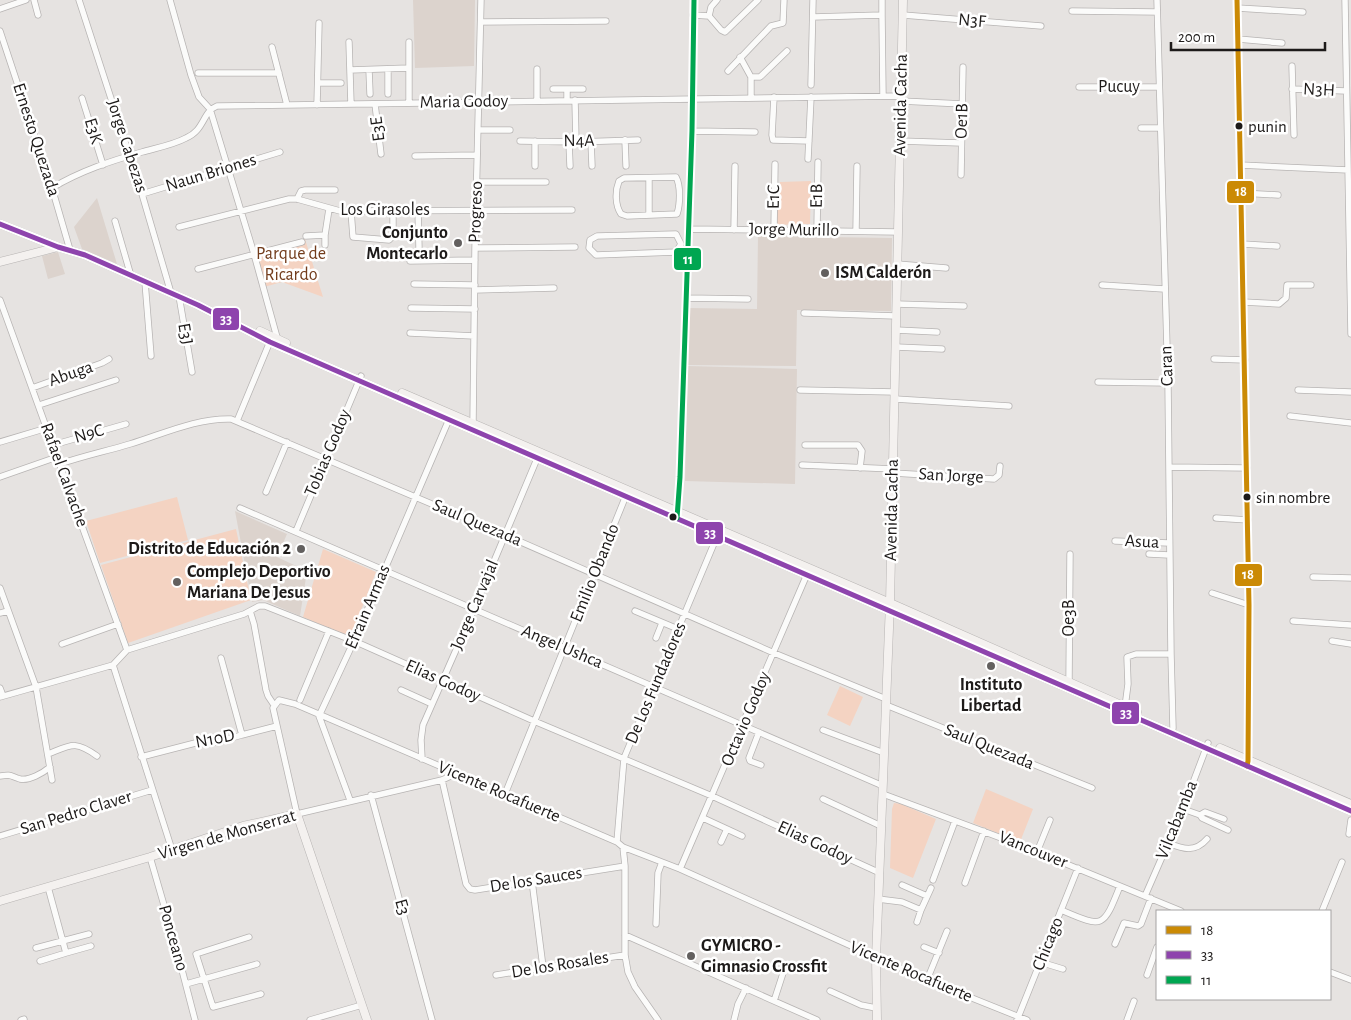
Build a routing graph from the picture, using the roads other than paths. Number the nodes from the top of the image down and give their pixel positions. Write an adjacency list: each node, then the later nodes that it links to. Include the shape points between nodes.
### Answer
1 (26, 0): 17 (street)
2 (34, 0): 22 (street)
3 (79, 0): 100 (street, Jorge Cabezas)
4 (170, 0): 80 (street, via 199,97)
5 (481, 0): 29 (street, Progreso)
6 (694, 0): 23 (street)
7 (717, 0): 26 (street)
8 (758, 0): 26 (street, via 726,32)
9 (784, 0): 39 (street, via 783,22 772,26)
10 (813, 0): 27 (street)
11 (882, 0): 24 (street)
12 (903, 0): 25 (street, Avenida Cacha)
13 (1157, 0): 19 (street, Caran)
14 (1237, 0): 16 (street)
15 (1345, 0): 21 (street)
16 (1237, 8): 20 (street); 33 (street)
17 (0, 9)
18 (1072, 10): 19 (street)
19 (1157, 12): 55 (street, Caran)
20 (1304, 12)
21 (1348, 12): 60 (street)
22 (38, 15)
23 (693, 15): 26 (street); 67 (street)
24 (882, 15): 27 (street); 63 (street)
25 (903, 15): 31 (street, N3F); 69 (street, Avenida Cacha)
26 (709, 16)
27 (813, 17): 53 (street)
28 (606, 20): 29 (street)
29 (481, 22): 72 (street, Progreso)
30 (319, 23): 51 (street)
31 (1041, 26)
32 (0, 31): 119 (street, Ernesto Quezada)
33 (1238, 39): 36 (street); 106 (street)
34 (350, 42): 45 (street)
35 (408, 42): 42 (street)
36 (1282, 43)
37 (272, 47): 49 (street)
38 (787, 52): 50 (street, via 760,76)
39 (740, 57): 47 (street); 50 (street)
40 (1292, 66): 56 (street)
41 (963, 67): 77 (street, Oe1B)
42 (409, 68): 43 (street); 74 (street)
43 (388, 69): 46 (street); 62 (street)
44 (537, 69): 73 (street)
45 (350, 70): 46 (street); 75 (street)
46 (369, 70): 61 (street)
47 (728, 71)
48 (198, 73): 49 (street)
49 (279, 73): 78 (street)
50 (751, 77): 68 (street)
51 (318, 83): 52 (street); 79 (street)
52 (341, 83)
53 (812, 85)
54 (1079, 87): 55 (street, Pucuy)
55 (1159, 87): 82 (street, Caran)
56 (1292, 88): 60 (street, N3H); 87 (street)
57 (553, 89): 58 (street)
58 (567, 89): 59 (street); 70 (street)
59 (583, 89)
60 (1346, 91): 114 (street)
61 (370, 94)
62 (388, 94)
63 (883, 96): 65 (street, Maria Godoy); 69 (street, Maria Godoy)
64 (774, 97): 65 (street, Maria Godoy); 68 (street, Maria Godoy); 92 (street, via 774,140)
65 (811, 97): 92 (street)
66 (82, 98): 105 (street, E3K)
67 (692, 98): 68 (street, Maria Godoy); 71 (street, Maria Godoy); 85 (street)
68 (751, 98)
69 (901, 98): 77 (street, Maria Godoy); 93 (street, Avenida Cacha)
70 (567, 100): 71 (street, Maria Godoy); 73 (street, Maria Godoy)
71 (575, 100): 95 (street)
72 (478, 101): 73 (street, Maria Godoy); 74 (street, Maria Godoy); 83 (street, Progreso)
73 (537, 101)
74 (409, 103): 76 (street, Maria Godoy)
75 (351, 104): 76 (street, Maria Godoy); 79 (street, Maria Godoy)
76 (375, 104): 98 (street, E3E)
77 (962, 104): 96 (street, Oe1B)
78 (287, 105): 79 (street, Maria Godoy); 80 (street, Maria Godoy, via 216,106)
79 (317, 105)
80 (210, 109): 100 (street, via 195,134); 113 (street)
81 (1141, 128): 82 (street)
82 (1160, 128): 173 (street, Caran)
83 (478, 130): 84 (street); 99 (street, Progreso)
84 (510, 130)
85 (692, 131): 86 (street); 125 (street)
86 (755, 132)
87 (1294, 135)
88 (625, 140): 89 (street, N4A); 91 (street, N4A); 110 (street)
89 (638, 140)
90 (520, 141): 94 (street, N4A)
91 (591, 141): 95 (street, N4A); 109 (street)
92 (809, 141): 102 (street)
93 (900, 141): 96 (street); 143 (street, Avenida Cacha)
94 (535, 142): 95 (street, N4A); 107 (street)
95 (572, 142): 108 (street)
96 (961, 143): 115 (street, Oe1B)
97 (280, 152): 113 (street, Naun Briones)
98 (381, 154)
99 (478, 155): 101 (street); 117 (street, Progreso)
100 (130, 156): 105 (street); 122 (street, Jorge Cabezas)
101 (415, 156)
102 (808, 159)
103 (818, 162): 141 (street, E1B)
104 (775, 164): 140 (street, E1C)
105 (103, 165): 119 (street, via 72,176)
106 (1240, 165): 114 (street); 121 (street)
107 (535, 166)
108 (570, 166)
109 (592, 166)
110 (626, 166)
111 (735, 166): 139 (street)
112 (857, 166): 142 (street)
113 (228, 168): 122 (street, Naun Briones); 132 (street)
114 (1348, 170): 188 (street)
115 (961, 175)
116 (649, 178): 124 (street, via 676,177); 134 (street); 134 (street, via 619,180 616,197 621,214)
117 (478, 182): 118 (street); 130 (street, Progreso)
118 (546, 182)
119 (52, 188): 157 (street, Ernesto Quezada)
120 (335, 190): 126 (street, via 305,190)
121 (1241, 193): 123 (street); 149 (street)
122 (142, 194): 174 (street, Jorge Cabezas)
123 (1278, 195)
124 (679, 198): 125 (street); 134 (street, via 677,214)
125 (689, 198): 138 (street)
126 (297, 199): 127 (street, Los Girasoles); 132 (street, Los Girasoles, via 289,198)
127 (329, 209): 133 (street, Los Girasoles); 144 (street)
128 (393, 210): 129 (street, Los Girasoles); 133 (street, Los Girasoles); 133 (street, via 393,236 389,240 353,237)
129 (418, 210): 130 (street, Los Girasoles); 155 (street)
130 (477, 210): 131 (street, Los Girasoles); 156 (street, Progreso)
131 (572, 210)
132 (241, 211): 137 (street, Los Girasoles); 159 (street)
133 (352, 211)
134 (650, 215)
135 (115, 221): 166 (street)
136 (0, 224): 146 (street)
137 (179, 227)
138 (689, 229): 139 (street, Jorge Murillo); 150 (street)
139 (734, 230): 140 (street, Jorge Murillo)
140 (774, 230): 141 (street, Jorge Murillo)
141 (817, 230): 142 (street, Jorge Murillo)
142 (856, 231): 143 (street, Jorge Murillo)
143 (898, 232): 163 (street, Avenida Cacha)
144 (325, 235): 145 (street); 151 (street)
145 (306, 236)
146 (40, 240): 154 (street); 158 (street)
147 (302, 242): 159 (street)
148 (681, 244): 148 (street, via 676,252 604,255 593,253 589,248 596,236 676,234); 150 (street)
149 (1242, 244): 152 (street); 178 (street)
150 (688, 245): 175 (street)
151 (325, 246)
152 (1277, 246)
153 (575, 247): 156 (street)
154 (58, 248): 157 (street); 158 (street)
155 (418, 248)
156 (475, 248): 160 (street, Progreso)
157 (70, 250): 166 (street)
158 (41, 252): 162 (street)
159 (254, 254): 165 (street); 190 (street)
160 (475, 260): 161 (street); 171 (street, Progreso)
161 (410, 261)
162 (0, 262)
163 (897, 264): 164 (street); 179 (street, Avenida Cacha)
164 (946, 268)
165 (198, 269)
166 (131, 276): 167 (street)
167 (145, 282): 174 (street); 193 (street)
168 (414, 284): 171 (street)
169 (1102, 285): 173 (street)
170 (1311, 286): 178 (street, via 1287,285 1286,298 1279,304)
171 (475, 288): 172 (street); 182 (street, Progreso)
172 (554, 288)
173 (1164, 289): 201 (street, Caran)
174 (175, 295): 190 (street, via 212,308); 197 (street, E3J)
175 (686, 298): 176 (street); 235 (street)
176 (748, 299)
177 (0, 300): 202 (street, Rafael Calvache)
178 (1244, 302): 196 (street)
179 (896, 304): 180 (street); 184 (street, Avenida Cacha)
180 (964, 306)
181 (411, 308): 182 (street)
182 (474, 309): 189 (street, Progreso)
183 (804, 313): 184 (street)
184 (896, 316): 185 (street, Avenida Cacha)
185 (896, 330): 186 (street); 191 (street, Avenida Cacha)
186 (937, 332)
187 (410, 333): 189 (street)
188 (1351, 334)
189 (474, 336): 214 (street, Progreso)
190 (274, 341): 198 (street); 211 (street)
191 (896, 346): 192 (street); 206 (street, Avenida Cacha)
192 (942, 349)
193 (151, 356)
194 (109, 359): 202 (street, Abuga)
195 (1214, 359): 196 (street)
196 (1245, 360): 228 (street)
197 (192, 372)
198 (360, 378): 210 (street); 222 (street, Tobias Godoy)
199 (116, 380): 207 (street)
200 (1098, 382): 201 (street)
201 (1168, 383): 226 (street, Caran)
202 (32, 388): 207 (street, Rafael Calvache)
203 (800, 390): 206 (street)
204 (1298, 390): 205 (street)
205 (1351, 392)
206 (895, 396): 208 (street); 229 (street, Avenida Cacha)
207 (39, 406): 215 (street, Rafael Calvache)
208 (1010, 406)
209 (1290, 416): 212 (street)
210 (450, 417): 214 (street); 220 (street); 233 (street, Efrain Armas)
211 (237, 421): 217 (street, Saul Quezada); 223 (street, Saul Quezada, via 221,418 177,428)
212 (1351, 423)
213 (126, 424): 218 (street, N9C)
214 (473, 424): 220 (street)
215 (47, 428): 216 (street); 218 (street, Rafael Calvache)
216 (0, 442)
217 (287, 442): 222 (street, Saul Quezada); 231 (street)
218 (53, 444): 221 (street, Rafael Calvache)
219 (805, 444): 227 (street, via 858,445 862,451)
220 (538, 455): 232 (street); 240 (street, Jorge Carvajal)
221 (57, 457): 223 (street, Rafael Calvache); 230 (street)
222 (326, 459): 233 (street, Saul Quezada); 238 (street, Tobias Godoy)
223 (60, 464): 263 (street, Rafael Calvache)
224 (802, 465): 227 (street)
225 (1000, 466): 229 (street, San Jorge, via 999,475 994,479)
226 (1169, 467): 228 (street); 242 (street, Caran)
227 (860, 468): 229 (street)
228 (1247, 468): 237 (street)
229 (893, 471): 254 (street, Avenida Cacha)
230 (0, 477)
231 (266, 492)
232 (627, 493): 235 (street); 248 (street, Emilio Obando)
233 (416, 497): 240 (street, Saul Quezada); 246 (street, Efrain Armas)
234 (240, 508): 238 (street, Angel Ushca)
235 (677, 515): 239 (street)
236 (1216, 518): 237 (street)
237 (1248, 520): 253 (street)
238 (296, 531): 246 (street, Angel Ushca)
239 (719, 533): 247 (street); 260 (street, De Los Fundadores)
240 (504, 534): 248 (street, Saul Quezada); 255 (street, Jorge Carvajal)
241 (1115, 540): 242 (street, Asua)
242 (1169, 543): 245 (street, Caran)
243 (1070, 554): 279 (street, Oe3B)
244 (1149, 554): 245 (street)
245 (1169, 555): 275 (street, Caran)
246 (384, 570): 255 (street, Angel Ushca); 269 (street, Efrain Armas)
247 (808, 572): 254 (street); 274 (street, Octavio Godoy)
248 (595, 575): 260 (street, Saul Quezada); 272 (street, Emilio Obando)
249 (1313, 577): 250 (street)
250 (1351, 578)
251 (0, 588): 256 (street)
252 (1212, 593): 253 (street)
253 (1249, 605): 305 (street)
254 (890, 607): 279 (street); 286 (street, Avenida Cacha); 295 (street)
255 (474, 609): 272 (street, Angel Ushca); 278 (street, Jorge Carvajal)
256 (8, 611): 259 (street); 280 (street)
257 (250, 611): 266 (street, Elias Godoy, via 265,606); 273 (street, Elias Godoy); 288 (street, via 266,690)
258 (635, 611): 262 (street)
259 (0, 613)
260 (684, 615): 265 (street, De Los Fundadores); 274 (street, Saul Quezada)
261 (1293, 620): 264 (street)
262 (662, 622): 265 (street); 267 (street)
263 (118, 624): 270 (street); 273 (street, Rafael Calvache)
264 (1351, 625)
265 (678, 629): 281 (street, De Los Fundadores)
266 (329, 631): 269 (street, Elias Godoy); 285 (street)
267 (656, 638)
268 (1332, 641): 271 (street)
269 (354, 642): 278 (street, Elias Godoy); 290 (street, Efrain Armas)
270 (62, 644)
271 (1351, 644)
272 (565, 648): 281 (street, Angel Ushca); 291 (street, Emilio Obando)
273 (127, 650): 277 (street, Elias Godoy)
274 (774, 653): 286 (street, Saul Quezada); 292 (street, Octavio Godoy)
275 (1171, 654): 289 (street, via 1136,654 1127,658); 295 (street, Caran)
276 (221, 658): 297 (street, N10D)
277 (112, 665): 280 (street, Elias Godoy); 302 (street)
278 (442, 681): 287 (street, Jorge Carvajal); 291 (street, Elias Godoy)
279 (1069, 682): 289 (street)
280 (36, 686): 284 (street, Elias Godoy); 300 (street)
281 (654, 687): 292 (street, Angel Ushca); 303 (street, De Los Fundadores)
282 (0, 688): 284 (street)
283 (401, 690): 287 (street)
284 (2, 696)
285 (300, 700)
286 (886, 702): 299 (street, Avenida Cacha); 312 (street, Saul Quezada)
287 (432, 704): 304 (street, Jorge Carvajal, via 422,732)
288 (274, 705): 290 (street, Vicente Rocafuerte, via 283,700); 293 (street)
289 (1125, 706): 295 (street)
290 (320, 716): 304 (street, Vicente Rocafuerte); 319 (street)
291 (534, 721): 303 (street, Elias Godoy); 315 (street, Emilio Obando)
292 (743, 725): 296 (street, Angel Ushca); 317 (street, Octavio Godoy)
293 (277, 726): 297 (street); 323 (street)
294 (823, 730): 299 (street)
295 (1172, 730): 298 (street)
296 (759, 732): 306 (street, via 749,758); 314 (street, Angel Ushca)
297 (242, 735): 302 (street, N10D, via 213,744 207,740)
298 (1207, 745): 305 (street); 321 (street, Vilcabamba)
299 (884, 753): 314 (street, Avenida Cacha)
300 (48, 754): 301 (street, via 77,744); 307 (street)
301 (97, 756)
302 (141, 757): 313 (street)
303 (624, 758): 317 (street, Elias Godoy); 338 (street, De Los Fundadores)
304 (422, 759): 308 (street, Vicente Rocafuerte)
305 (1248, 763): 320 (street); 322 (street)
306 (761, 765)
307 (50, 767): 309 (street, via 27,778 10,774); 310 (street)
308 (455, 774): 311 (street, Virgen de Monserrat); 315 (street, Vicente Rocafuerte)
309 (0, 776)
310 (52, 780)
311 (442, 780): 316 (street, Virgen de Monserrat); 352 (street, De los Sauces, via 468,887 475,890)
312 (1092, 788)
313 (152, 790): 335 (street, San Pedro Claver); 342 (street)
314 (883, 790): 329 (street, Vancouver); 330 (street, Avenida Cacha)
315 (505, 794): 338 (street, Vicente Rocafuerte)
316 (371, 795): 319 (street, Virgen de Monserrat); 406 (street, E3)
317 (712, 796): 325 (street, Octavio Godoy); 350 (street, Elias Godoy)
318 (823, 799): 330 (street)
319 (350, 800): 323 (street, Virgen de Monserrat)
320 (1351, 804)
321 (1183, 809): 324 (street); 340 (street, Vilcabamba)
322 (1351, 811)
323 (296, 814): 342 (street, Virgen de Monserrat, via 243,826); 400 (street)
324 (1200, 814): 326 (street, via 1205,812); 332 (street)
325 (703, 818): 331 (street); 348 (street, Octavio Godoy)
326 (1224, 819)
327 (1050, 820): 343 (street)
328 (1351, 820): 334 (street)
329 (955, 821): 333 (street, Vancouver); 351 (street)
330 (881, 826): 350 (street, Avenida Cacha)
331 (727, 829): 336 (street); 339 (street)
332 (1228, 830)
333 (984, 831): 343 (street, Vancouver); 353 (street)
334 (1349, 834)
335 (0, 836)
336 (742, 836)
337 (1207, 839): 340 (street, via 1184,850)
338 (617, 842): 341 (street, Vicente Rocafuerte)
339 (721, 842)
340 (1168, 843): 359 (street, Vilcabamba)
341 (623, 847): 345 (street, Vicente Rocafuerte); 347 (street)
342 (172, 850): 344 (street, Virgen de Monserrat)
343 (1037, 852): 349 (street, Vancouver)
344 (150, 857): 356 (street, Virgen de Monserrat); 394 (street, Ponceano)
345 (662, 862): 348 (street, Vicente Rocafuerte); 367 (street, via 658,873)
346 (1342, 862): 365 (street)
347 (625, 866): 352 (street, De los Sauces); 370 (street)
348 (680, 868): 381 (street, Vicente Rocafuerte)
349 (1078, 868): 355 (street, Vancouver); 364 (street, Chicago)
350 (880, 873): 360 (street, Avenida Cacha)
351 (933, 880)
352 (532, 881): 386 (street)
353 (966, 883)
354 (902, 885): 358 (street)
355 (1120, 886): 359 (street, Vancouver); 364 (street, via 1111,910 1102,921 1085,920)
356 (48, 887): 361 (street, Virgen de Monserrat); 372 (street)
357 (931, 888): 358 (street)
358 (928, 896): 363 (street)
359 (1148, 897): 362 (street, Vancouver); 373 (street, Vilcabamba, via 1141,924 1124,924)
360 (878, 899): 363 (street, via 902,902); 381 (street, Avenida Cacha)
361 (0, 902)
362 (1170, 909)
363 (921, 910): 366 (street)
364 (1061, 910): 383 (street, Chicago)
365 (1322, 910)
366 (917, 922)
367 (656, 924)
368 (947, 931): 379 (street)
369 (89, 934): 372 (street)
370 (625, 935): 380 (street); 395 (street)
371 (249, 937): 391 (street, via 196,954)
372 (63, 941): 376 (street); 378 (street)
373 (1115, 944)
374 (91, 946): 378 (street)
375 (924, 947): 379 (street)
376 (36, 948)
377 (1156, 949): 390 (street)
378 (66, 953): 382 (street)
379 (939, 953): 392 (street)
380 (625, 955): 386 (street, De los Rosales); 407 (street, via 632,982)
381 (876, 958): 392 (street, Vicente Rocafuerte); 401 (street, Avenida Cacha)
382 (40, 960)
383 (1040, 962): 387 (street); 402 (street, Chicago)
384 (257, 964): 391 (street)
385 (786, 964): 398 (street)
386 (543, 967): 389 (street, De los Rosales)
387 (1063, 969)
388 (1331, 972): 393 (street)
389 (496, 975)
390 (1147, 975)
391 (204, 979): 394 (street); 397 (street, via 213,1007)
392 (927, 980): 402 (street, Vicente Rocafuerte)
393 (1351, 980)
394 (186, 984): 403 (street, Ponceano)
395 (746, 988): 398 (street); 408 (street)
396 (830, 991): 401 (street)
397 (261, 994)
398 (774, 1001): 409 (street)
399 (1134, 1001): 412 (street)
400 (362, 1005): 404 (street); 405 (street)
401 (876, 1008): 410 (street, Avenida Cacha)
402 (1018, 1018): 411 (street, Vicente Rocafuerte)
403 (195, 1020)
404 (310, 1020)
405 (367, 1020)
406 (432, 1020)
407 (658, 1020)
408 (734, 1020)
409 (817, 1020)
410 (877, 1020)
411 (1027, 1020)
412 (1127, 1020)

